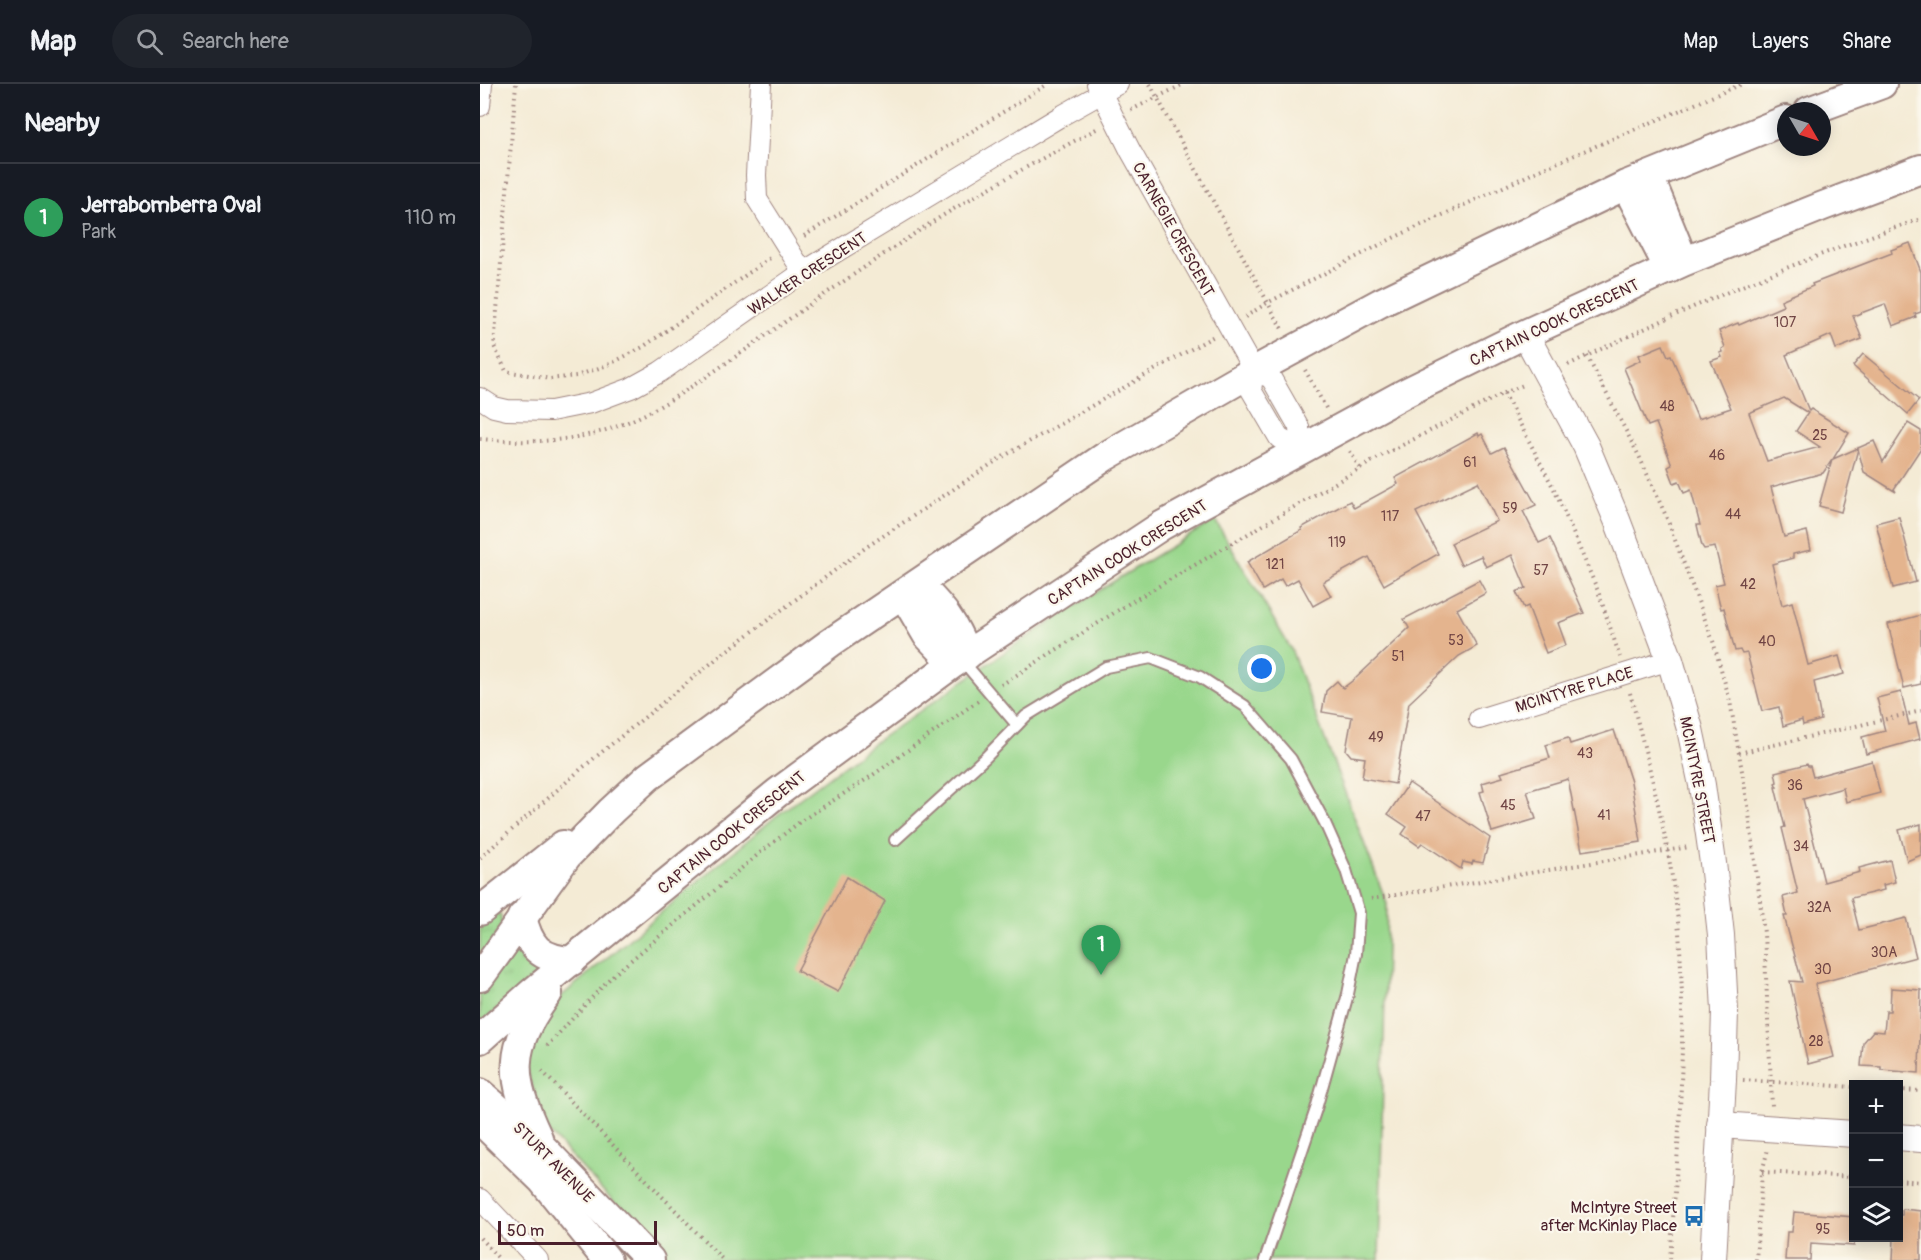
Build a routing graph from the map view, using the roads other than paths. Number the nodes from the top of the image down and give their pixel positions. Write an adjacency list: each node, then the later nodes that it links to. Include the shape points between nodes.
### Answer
1 (482, 84): 6 (street)
2 (761, 84): 11 (street, via 757,199)
3 (1882, 84): 5 (main road)
4 (1105, 87): 11 (street, WALKER CRESCENT); 13 (street, CARNEGIE CRESCENT, via 1114,118 1130,150)
5 (1831, 103)
6 (480, 106)
7 (1777, 124): 9 (main road)
8 (1921, 169): 10 (main road, CAPTAIN COOK CRESCENT)
9 (1638, 181): 10 (main road); 13 (main road, via 1380,303)
10 (1676, 265): 12 (main road, CAPTAIN COOK CRESCENT)
11 (803, 272): 14 (street, WALKER CRESCENT, via 660,372 620,393 577,406 518,412)
12 (1525, 334): 15 (main road, CAPTAIN COOK CRESCENT); 18 (street, MCINTYRE STREET, via 1586,446)
13 (1254, 371): 15 (street, CARNEGIE CRESCENT, via 1271,378 1299,427); 16 (main road, via 1106,456)
14 (481, 399)
15 (1300, 450): 17 (main road, CAPTAIN COOK CRESCENT, via 1161,526)
16 (911, 589): 17 (main road, via 948,615 958,631); 21 (main road)
17 (961, 659): 20 (lane); 25 (main road, CAPTAIN COOK CRESCENT, via 777,793)
18 (1670, 660): 19 (street, MCINTYRE PLACE); 30 (street, MCINTYRE STREET, via 1702,785 1721,935 1724,1080)
19 (1479, 719)
20 (1017, 726): 22 (lane); 40 (lane, via 1026,716 1106,667 1151,658 1200,677 1245,706 1291,759 1325,823 1346,870 1359,913 1356,954 1316,1109)
21 (648, 777): 23 (main road); 24 (main road, via 567,856)
22 (895, 840)
23 (480, 911)
24 (522, 917): 25 (main road, via 537,950 552,958); 26 (main road)
25 (572, 961): 27 (main road, CAPTAIN COOK CRESCENT); 35 (main road, via 529,1020 517,1054 519,1094)
26 (480, 977)
27 (480, 1040)
28 (480, 1093): 35 (main road, STURT AVENUE)
29 (480, 1120): 38 (main road, via 542,1180)
30 (1720, 1125): 32 (street); 41 (street, MCINTYRE STREET)
31 (480, 1134): 38 (main road, STURT AVENUE)
32 (1849, 1134)
33 (1903, 1137): 34 (street)
34 (1921, 1139)
35 (541, 1146): 39 (main road, STURT AVENUE)
36 (480, 1199): 37 (street)
37 (538, 1260)
38 (606, 1260)
39 (650, 1260)
40 (1265, 1260)
41 (1713, 1260)

